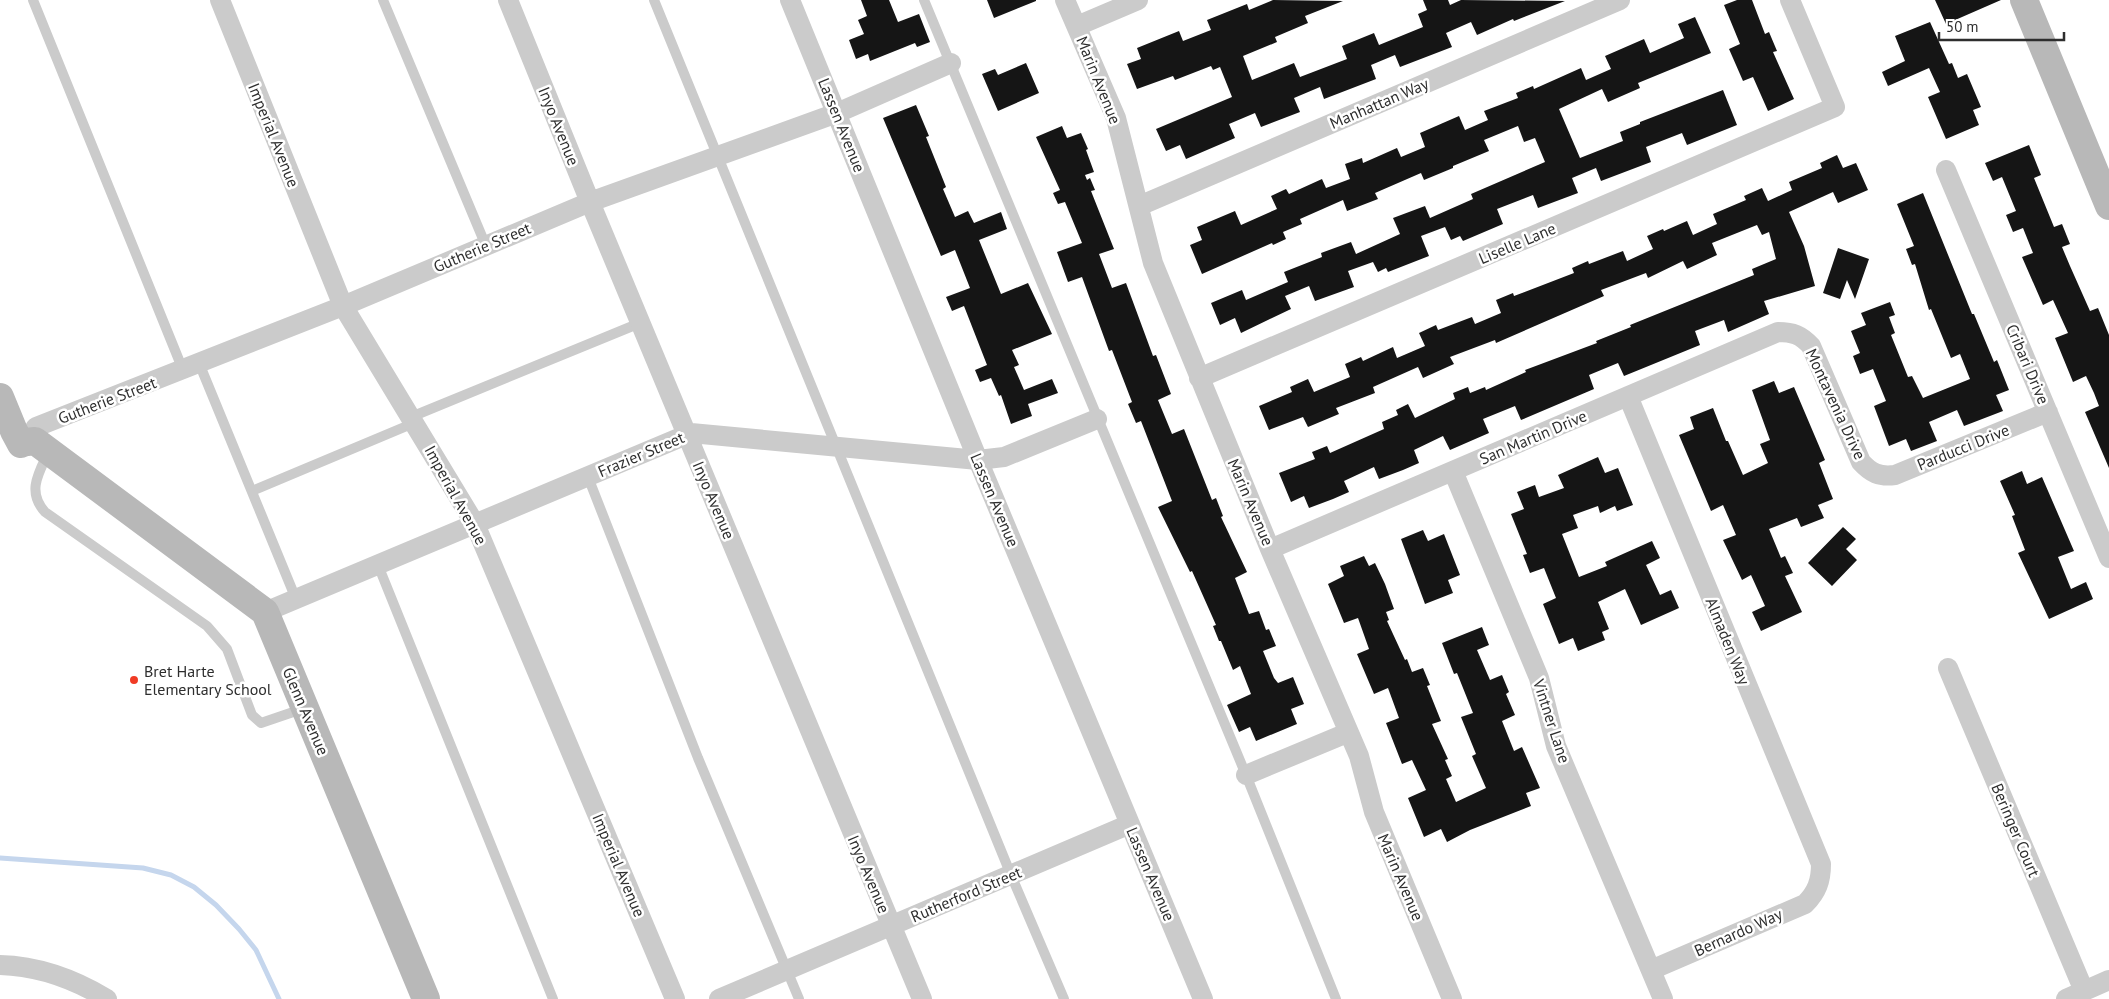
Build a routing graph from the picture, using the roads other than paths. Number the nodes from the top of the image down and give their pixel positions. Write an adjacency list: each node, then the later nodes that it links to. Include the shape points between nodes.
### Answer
1 (33, 0): 25 (lane)
2 (220, 0): 22 (street, Imperial Avenue)
3 (383, 0): 21 (lane)
4 (508, 0): 18 (street, Inyo Avenue)
5 (654, 0): 16 (lane)
6 (790, 0): 15 (street, Lassen Avenue)
7 (924, 0): 14 (lane)
8 (1065, 0): 13 (street, Marin Avenue)
9 (1138, 0): 13 (street)
10 (1620, 0): 19 (street, Manhattan Way)
11 (1790, 0): 26 (street, Liselle Lane, via 1836,107)
12 (2024, 0): 20 (street)
13 (1076, 26): 19 (street, Marin Avenue, via 1116,118)
14 (951, 63): 15 (street, Gutherie Street); 30 (lane)
15 (837, 113): 16 (street, Gutherie Street); 35 (street, Lassen Avenue)
16 (717, 156): 18 (street, Gutherie Street); 34 (lane)
17 (1946, 170): 29 (street, Cribari Drive)
18 (590, 202): 21 (street, Gutherie Street); 23 (street, Inyo Avenue)
19 (1139, 206): 26 (street, Marin Avenue, via 1153,263)
20 (2109, 206)
21 (486, 246): 22 (street, Gutherie Street)
22 (343, 306): 25 (street, Gutherie Street); 31 (street, Imperial Avenue)
23 (640, 323): 31 (lane); 32 (street, Inyo Avenue)
24 (1796, 334): 27 (street, San Martin Drive, via 1778,332); 37 (street, Montavenia Drive, via 1811,346 1861,462)
25 (191, 366): 33 (street, Gutherie Street, via 36,427); 39 (lane)
26 (1199, 378): 41 (street, Marin Avenue)
27 (1628, 396): 36 (street, San Martin Drive); 52 (street, Almaden Way, via 1821,864)
28 (0, 397): 33 (street, via 14,431)
29 (2048, 412): 37 (street, Parducci Drive, via 1894,475); 42 (street, Cribari Drive)
30 (1097, 419): 35 (street, Frazier Street, via 1004,457); 49 (lane)
31 (412, 420): 39 (lane); 40 (street, Imperial Avenue)
32 (686, 435): 34 (street, Frazier Street); 38 (street, Frazier Street); 53 (street, Inyo Avenue)
33 (32, 446): 45 (street); 47 (lane, via 34,489 39,505 54,520 188,612 217,636 227,649 252,715 261,723)
34 (835, 446): 35 (street, Frazier Street); 51 (lane)
35 (978, 460): 50 (street, Lassen Avenue)
36 (1453, 471): 41 (street, San Martin Drive); 56 (street, Vintner Lane, via 1539,678 1556,746)
37 (1876, 474)
38 (588, 476): 40 (street, Frazier Street); 55 (lane, via 698,758)
39 (252, 491): 44 (lane)
40 (475, 524): 43 (street, Frazier Street); 62 (street, Imperial Avenue)
41 (1270, 549): 48 (street, Marin Avenue)
42 (2109, 558)
43 (378, 565): 44 (street, Frazier Street); 61 (lane)
44 (296, 599): 45 (street, Frazier Street)
45 (264, 612): 47 (street, Glenn Avenue)
46 (1948, 668): 58 (street, Beringer Court)
47 (304, 708): 60 (street, Glenn Avenue)
48 (1347, 733): 49 (street); 69 (street, Marin Avenue, via 1359,756 1374,812)
49 (1246, 775): 68 (lane)
50 (1130, 824): 51 (street, Rutherford Street); 67 (street, Lassen Avenue)
51 (1010, 875): 53 (street, Rutherford Street); 66 (lane)
52 (1818, 886): 56 (street, Bernardo Way, via 1804,904)
53 (891, 926): 55 (street, Rutherford Street); 65 (street, Inyo Avenue)
54 (0, 965): 59 (street, via 37,969 65,977)
55 (787, 970): 63 (street, Rutherford Street); 64 (lane)
56 (1651, 970): 70 (street, Vintner Lane)
57 (2109, 980): 58 (street)
58 (2084, 991): 71 (street)
59 (107, 999)
60 (426, 999)
61 (553, 999)
62 (676, 999)
63 (719, 999)
64 (799, 999)
65 (922, 999)
66 (1064, 999)
67 (1203, 999)
68 (1336, 999)
69 (1452, 999)
70 (1663, 999)
71 (2066, 999)

